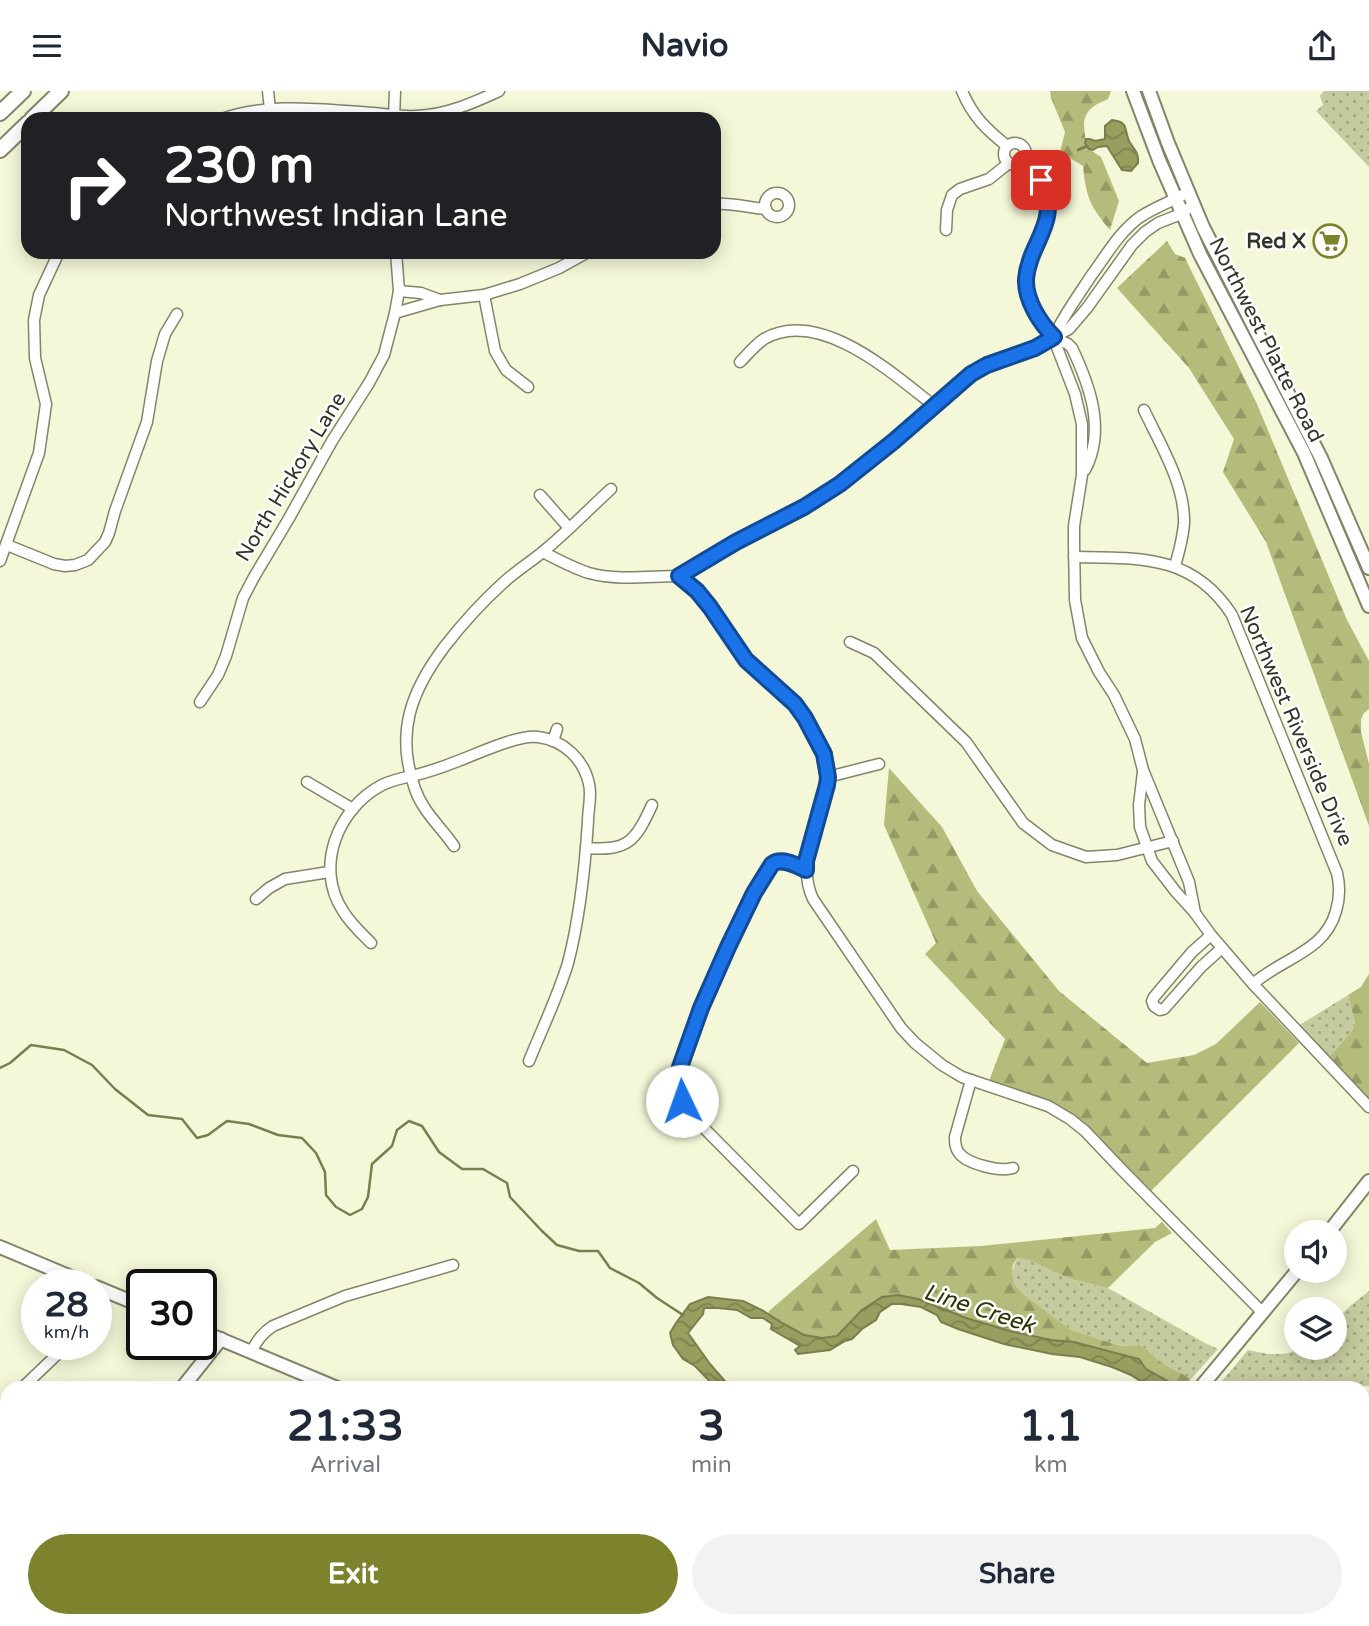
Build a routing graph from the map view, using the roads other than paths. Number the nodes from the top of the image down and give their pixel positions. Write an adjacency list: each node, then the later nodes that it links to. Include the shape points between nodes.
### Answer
1 (23, 91): 15 (highway)
2 (61, 91): 10 (highway)
3 (268, 91): 9 (street)
4 (396, 91): 13 (street)
5 (499, 91): 14 (street)
6 (962, 91): 17 (street, via 975,117)
7 (1133, 91): 22 (main road, Northwest Platte Road)
8 (1149, 91): 21 (main road, Northwest Platte Road)
9 (270, 109): 11 (street); 12 (street)
10 (39, 112)
11 (253, 112)
12 (342, 112)
13 (394, 112)
14 (443, 112)
15 (0, 113)
16 (21, 130): 18 (highway)
17 (1007, 146): 19 (street, via 1021,145 1026,155); 20 (street, via 1004,155)
18 (0, 150)
19 (1023, 162): 20 (street); 36 (street, via 1041,179 1048,197 1047,218 1026,280 1038,319)
20 (1009, 163): 27 (street, via 989,179 953,195)
21 (1188, 192): 22 (street); 24 (main road, Northwest Platte Road)
22 (1175, 199): 26 (main road, Northwest Platte Road); 36 (street, via 1129,227)
23 (721, 203): 25 (street)
24 (1193, 205): 26 (street); 50 (main road, Northwest Platte Road, via 1321,458)
25 (766, 209)
26 (1181, 213): 36 (street, via 1145,232 1069,329); 52 (main road, Northwest Platte Road, via 1304,453)
27 (946, 230)
28 (56, 259): 45 (street, via 42,286 34,320 35,358 46,404 39,453)
29 (397, 259): 31 (street, North Hickory Lane)
30 (575, 259): 32 (street, via 520,285)
31 (399, 291): 33 (street); 34 (street, North Hickory Lane)
32 (484, 295): 33 (street); 38 (street, via 495,351 506,370)
33 (440, 300): 34 (street)
34 (395, 313): 54 (street, North Hickory Lane, via 384,355 254,577 218,675)
35 (177, 314): 45 (street, via 165,334 147,422 105,542 75,565 54,563)
36 (1054, 337): 39 (street, via 978,369); 41 (street, via 1082,424); 41 (street, via 1072,348 1090,391 1096,426 1092,457)
37 (740, 362): 39 (street, via 756,345 776,334 817,332 860,353)
38 (528, 387)
39 (933, 405): 51 (street, via 840,484)
40 (1144, 410): 49 (street, via 1174,475 1183,508)
41 (1082, 475): 47 (street)
42 (611, 489): 44 (street)
43 (540, 495): 44 (street)
44 (569, 527): 46 (street)
45 (7, 545): 48 (street)
46 (543, 552): 51 (street, via 592,574); 59 (street, via 478,607 424,676 407,726)
47 (1074, 558): 49 (street, Northwest Riverside Drive, via 1127,558); 58 (street, via 1082,638 1135,739)
48 (0, 561)
49 (1175, 566): 75 (street, Northwest Riverside Drive, via 1210,589 1232,615 1339,884 1338,905 1328,931)
50 (1369, 568)
51 (679, 576): 60 (street, via 710,607 746,660 795,704 824,754)
52 (1369, 606)
53 (850, 642): 67 (street, via 874,653 966,742 1023,823 1052,845 1086,857)
54 (200, 702)
55 (557, 729): 56 (street)
56 (553, 741): 59 (street, via 522,738); 66 (street, via 576,757 589,785)
57 (879, 764): 60 (street)
58 (1143, 770): 64 (street); 67 (street, via 1140,827)
59 (411, 776): 63 (street, via 374,790); 65 (street, via 422,806)
60 (828, 777): 68 (street)
61 (307, 782): 63 (street)
62 (652, 805): 66 (street, via 633,838 621,846)
63 (353, 809): 69 (street, via 336,838)
64 (1173, 841): 67 (street); 71 (street)
65 (454, 846)
66 (586, 848): 76 (street, via 567,963)
67 (1147, 848): 71 (street, via 1152,861)
68 (806, 870): 77 (street, via 813,899 901,1028 942,1065); 80 (street, via 783,860 776,860 767,870 701,1008 678,1083 690,1114 799,1224)
69 (329, 872): 70 (street, via 285,879); 73 (street, via 341,910)
70 (256, 899)
71 (1195, 913): 72 (street)
72 (1211, 935): 74 (street); 74 (street, via 1154,997 1154,1006 1164,1009)
73 (371, 943)
74 (1223, 948): 75 (street)
75 (1253, 984): 78 (street)
76 (529, 1061)
77 (971, 1080): 79 (street, via 955,1137 957,1151 968,1160 998,1170); 87 (street, via 1048,1106 1077,1125)
78 (1369, 1107)
79 (1013, 1168)
80 (853, 1171)
81 (1369, 1181): 82 (main road)
82 (1338, 1220)
83 (0, 1247): 85 (main road)
84 (453, 1265): 90 (street, via 345,1296 273,1326 258,1338)
85 (52, 1269)
86 (1287, 1283): 87 (main road)
87 (1263, 1313): 95 (main road)
88 (217, 1337): 89 (main road)
89 (221, 1339): 90 (main road); 93 (main road)
90 (251, 1352): 94 (main road)
91 (51, 1360): 92 (street)
92 (29, 1381)
93 (188, 1381)
94 (320, 1381)
95 (1206, 1381)

